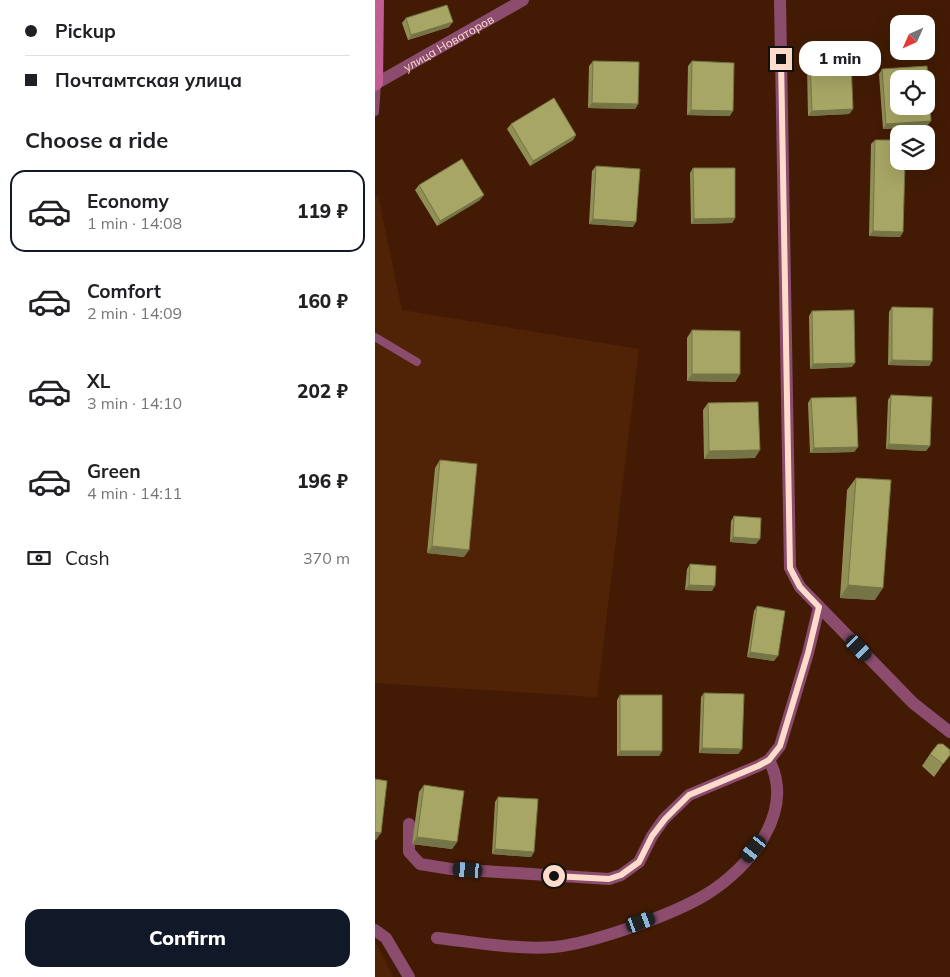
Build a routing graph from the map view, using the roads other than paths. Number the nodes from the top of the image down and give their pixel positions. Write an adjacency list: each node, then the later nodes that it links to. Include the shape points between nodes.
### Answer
1 (378, 0): 4 (street)
2 (523, 0): 4 (street, улица Новаторов)
3 (780, 0): 8 (street, via 790,568 800,587)
4 (376, 84): 5 (lane)
5 (375, 112)
6 (375, 337): 7 (lane)
7 (417, 362)
8 (819, 607): 9 (street, via 913,703); 10 (street, via 780,746)
9 (950, 732)
10 (769, 760): 11 (street, via 689,795 652,836 639,862 609,879 421,865 409,852); 13 (street, via 778,789 771,826 727,878 688,904 601,936 553,947)
11 (409, 824)
12 (375, 930): 14 (street, via 386,938)
13 (437, 938)
14 (409, 977)

